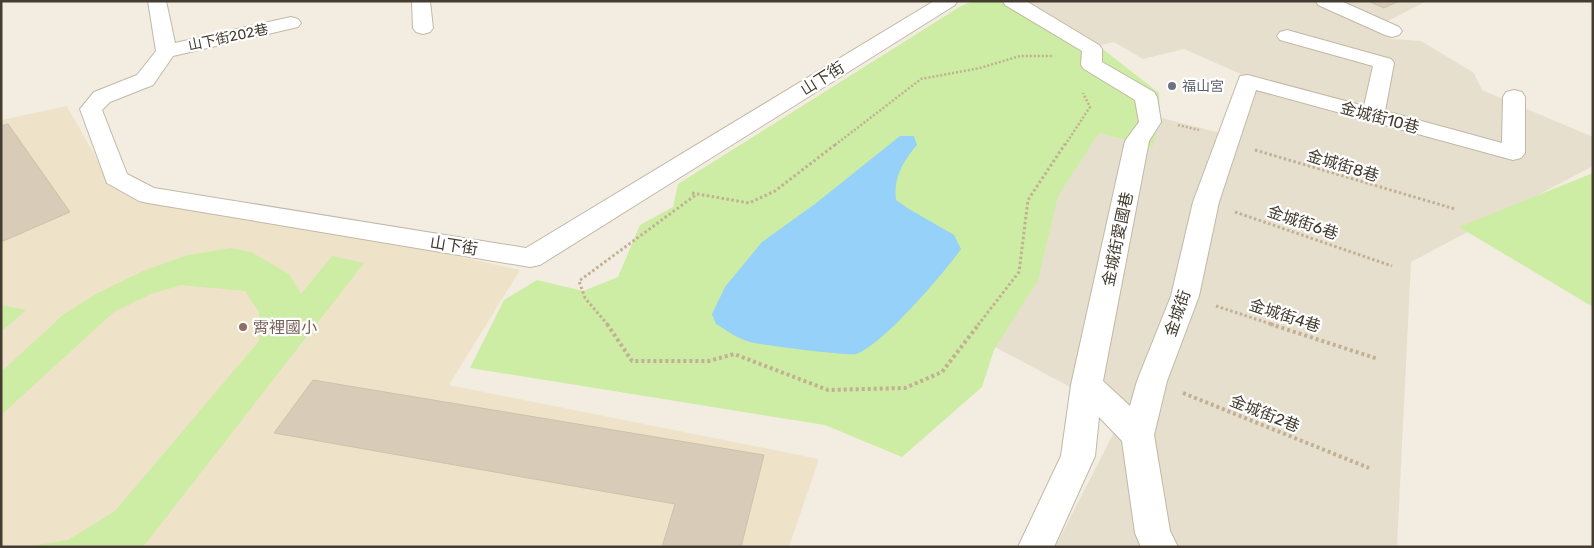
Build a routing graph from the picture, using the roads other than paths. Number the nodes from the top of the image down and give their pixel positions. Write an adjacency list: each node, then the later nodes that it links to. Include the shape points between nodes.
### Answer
1 (157, 1): 10 (street)
2 (421, 1): 7 (street)
3 (948, 1): 10 (street, 山下街, via 530,258 148,195 116,178 91,110 102,97 145,80)
4 (1012, 1): 14 (street, 金城街愛國巷, via 1092,49 1091,65 1146,97 1150,122 1137,141)
5 (1325, 1): 8 (street)
6 (290, 23): 10 (street, 山下街202巷)
7 (423, 28)
8 (1392, 31)
9 (1287, 36): 13 (street, via 1384,63)
10 (166, 50)
11 (1248, 81): 13 (street, 金城街10巷); 15 (street, 金城街, via 1206,202 1185,296 1152,381)
12 (1514, 97): 13 (street, 金城街10巷, via 1512,154)
13 (1373, 115)
14 (1087, 385): 15 (street); 16 (street, 金城街愛國巷, via 1078,456)
15 (1138, 434): 17 (street, 金城街, via 1154,533)
16 (1036, 547)
17 (1160, 547)

